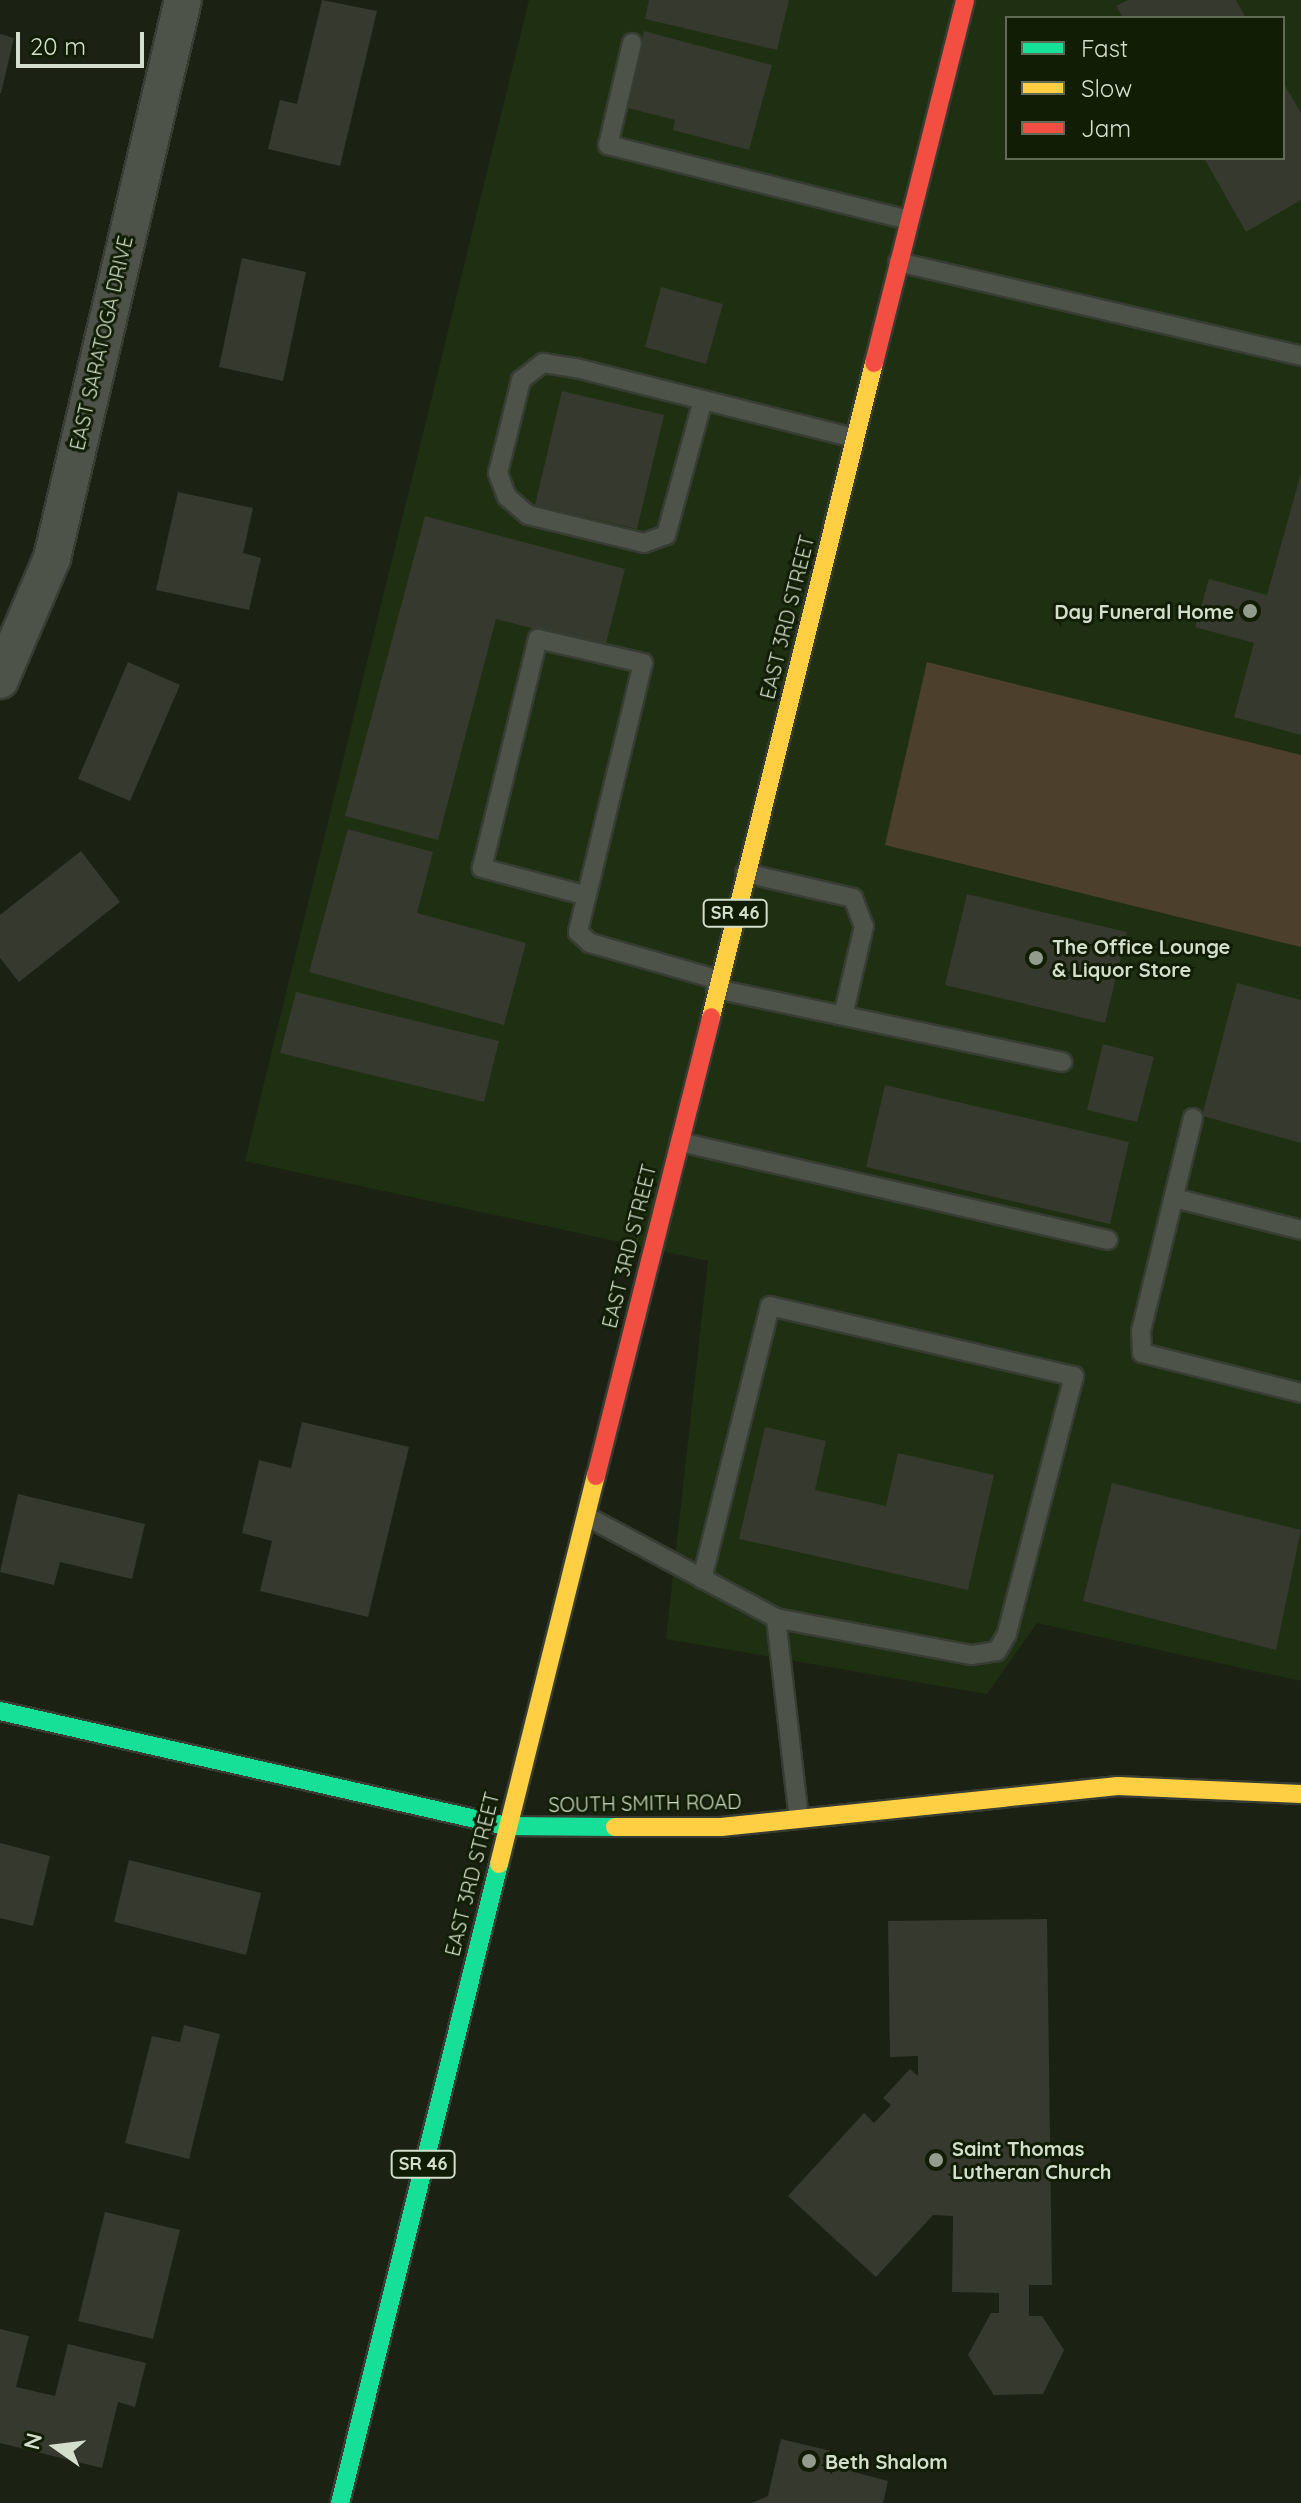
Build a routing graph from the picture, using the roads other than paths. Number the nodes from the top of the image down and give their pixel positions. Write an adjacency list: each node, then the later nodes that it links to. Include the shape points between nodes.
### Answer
1 (183, 0): 9 (street, EAST SARATOGA DRIVE, via 52,558)
2 (965, 0): 4 (main road, EAST 3RD STREET / SR 46)
3 (632, 43): 4 (lane, via 608,145)
4 (909, 220): 5 (main road, EAST 3RD STREET / SR 46)
5 (898, 262): 6 (lane); 8 (main road, EAST 3RD STREET / SR 46)
6 (1301, 356)
7 (703, 400): 7 (lane, via 543,363 521,380 498,473 507,497 528,515 644,543 666,535); 8 (lane)
8 (854, 438): 10 (main road, EAST 3RD STREET / SR 46)
9 (0, 680)
10 (745, 873): 12 (main road, EAST 3RD STREET / SR 46); 13 (lane, via 853,898 864,926)
11 (584, 895): 11 (lane, via 643,663 538,639 482,868); 12 (lane, via 578,932 590,943)
12 (718, 984): 13 (lane); 16 (main road, EAST 3RD STREET / SR 46)
13 (843, 1016): 14 (lane)
14 (1062, 1062)
15 (1193, 1118): 17 (lane)
16 (678, 1142): 19 (lane); 21 (main road, EAST 3RD STREET / SR 46)
17 (1174, 1198): 18 (lane); 20 (lane, via 1141,1332 1142,1353)
18 (1301, 1230)
19 (1108, 1240)
20 (1301, 1393)
21 (584, 1515): 22 (lane); 27 (main road, EAST 3RD STREET / SR 46)
22 (702, 1579): 23 (lane); 23 (lane, via 770,1306 1074,1376 1007,1634 997,1651 971,1655)
23 (776, 1618): 26 (lane)
24 (0, 1711): 27 (main road, SOUTH SMITH ROAD)
25 (1301, 1794): 26 (main road, SOUTH SMITH ROAD, via 1118,1786)
26 (799, 1819): 27 (main road, SOUTH SMITH ROAD, via 721,1827)
27 (506, 1826): 28 (main road, EAST 3RD STREET / SR 46)
28 (340, 2503)

